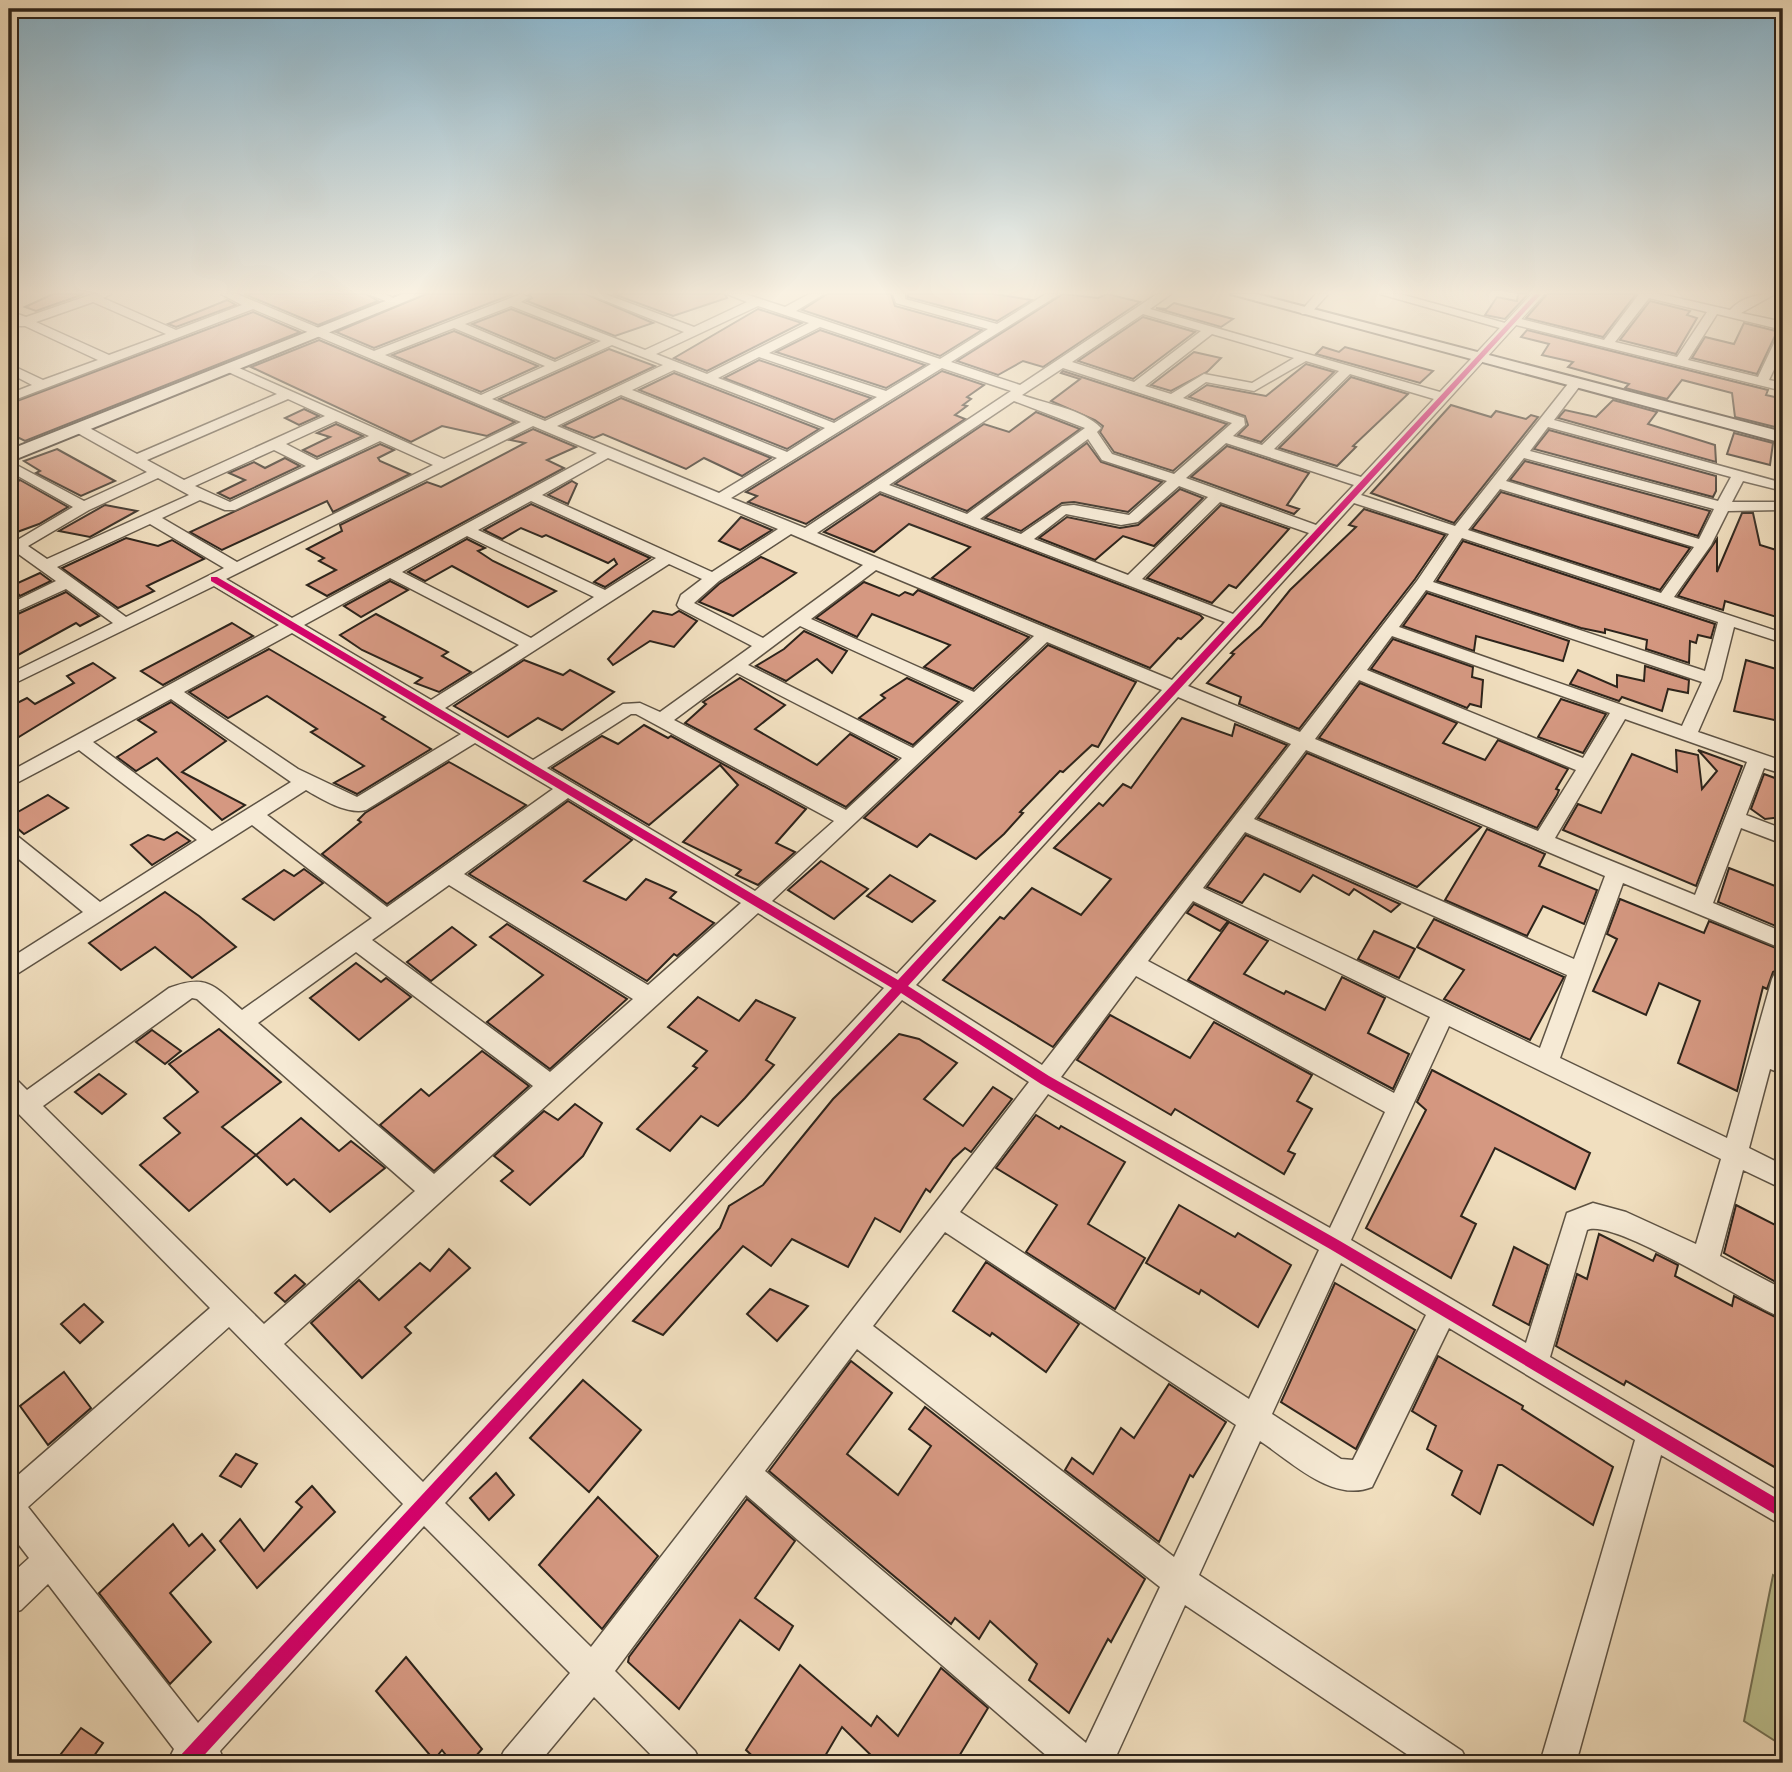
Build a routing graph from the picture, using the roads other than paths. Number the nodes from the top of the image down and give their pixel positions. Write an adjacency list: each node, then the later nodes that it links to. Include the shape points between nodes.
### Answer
1 (26, 377): 25 (street)
2 (64, 377): 25 (street)
3 (208, 377): 39 (street)
4 (249, 377): 30 (street)
5 (422, 377): 35 (street)
6 (531, 377): 35 (street)
7 (649, 377): 28 (street)
8 (705, 377): 22 (street)
9 (830, 377): 31 (street)
10 (919, 377): 31 (street)
11 (976, 377): 29 (street)
12 (1041, 377): 29 (street)
13 (1104, 377): 26 (street)
14 (1149, 377): 26 (street)
15 (1271, 377): 34 (street, via 1254,387 1204,379)
16 (1340, 377): 46 (street)
17 (1374, 377): 32 (street)
18 (1462, 377): 32 (street)
19 (1552, 377): 24 (street)
20 (1740, 377): 23 (street)
21 (1764, 377): 23 (street)
22 (708, 378): 40 (street)
23 (1762, 382): 27 (street)
24 (1576, 383): 37 (street); 44 (street)
25 (43, 385): 33 (street)
26 (1136, 387): 34 (street)
27 (1783, 387)
28 (620, 390): 38 (street); 50 (street)
29 (1017, 393): 41 (street, via 1091,424); 60 (street)
30 (288, 394): 36 (street); 51 (street)
31 (888, 396): 40 (street)
32 (1443, 397): 62 (street)
33 (9, 398)
34 (1173, 399): 43 (street, via 1239,421)
35 (479, 400): 38 (street)
36 (336, 416): 42 (street); 45 (street)
37 (1546, 422): 48 (street); 56 (street)
38 (538, 424): 47 (street); 53 (street)
39 (79, 428): 49 (street); 51 (street)
40 (836, 428): 50 (street)
41 (1090, 432): 57 (street, via 1107,457); 71 (street)
42 (380, 436): 53 (street); 54 (street)
43 (1222, 437): 46 (street); 57 (street)
44 (1783, 438)
45 (274, 444): 54 (street); 59 (street)
46 (1264, 451): 62 (street)
47 (607, 453): 64 (street); 66 (street)
48 (1523, 453): 58 (street); 69 (street)
49 (9, 456)
50 (788, 457): 66 (street)
51 (136, 460): 55 (street)
52 (9, 465): 68 (street)
53 (445, 465): 82 (street)
54 (318, 466): 63 (street, via 230,507)
55 (158, 472): 59 (street); 68 (street)
56 (1739, 475): 61 (street); 69 (street)
57 (1177, 480): 65 (street); 76 (street, via 1133,519 1062,510)
58 (1499, 484): 74 (street); 77 (street)
59 (184, 486): 63 (street)
60 (879, 486): 71 (street); 75 (street)
61 (1783, 487)
62 (1357, 490): 73 (street); 74 (street)
63 (200, 495): 70 (street)
64 (530, 495): 72 (street); 79 (street)
65 (1219, 496): 73 (street); 86 (street)
66 (719, 499): 75 (street)
67 (1782, 506): 69 (street)
68 (84, 507): 78 (street)
69 (1722, 507): 77 (street)
70 (151, 518): 81 (street); 82 (street)
71 (969, 520): 76 (street)
72 (466, 530): 83 (street); 89 (street)
73 (1319, 531): 94 (street)
74 (1459, 531): 88 (street); 90 (street)
75 (797, 532): 80 (street); 84 (street)
76 (1023, 540): 86 (street)
77 (1703, 545): 90 (street)
78 (13, 549): 81 (street)
79 (669, 557): 84 (street); 89 (street)
80 (874, 564): 92 (street); 98 (street)
81 (43, 567): 87 (street)
82 (236, 568): 85 (street)
83 (389, 571): 96 (street); 100 (street)
84 (713, 578): 101 (street, via 687,598 685,605)
85 (214, 579): 95 (street); 96 (street)
86 (1131, 581): 94 (street)
87 (66, 583): 91 (street); 95 (street)
88 (1423, 584): 97 (street); 104 (street)
89 (606, 597): 100 (street)
90 (1665, 599): 93 (street)
91 (9, 610)
92 (800, 620): 101 (street); 108 (street)
93 (1727, 620): 99 (street); 104 (street)
94 (1237, 621): 106 (street)
95 (125, 624): 105 (street)
96 (291, 625): 107 (street); 109 (street)
97 (1389, 629): 103 (street); 110 (street)
98 (1045, 635): 106 (street); 108 (street)
99 (1783, 638)
100 (532, 645): 109 (street)
101 (766, 646): 102 (street)
102 (736, 666): 111 (street); 116 (street)
103 (1356, 672): 115 (street); 118 (street)
104 (1712, 679): 112 (street)
105 (9, 681)
106 (1174, 689): 115 (street); 145 (street)
107 (171, 691): 114 (street); 122 (street)
108 (976, 699): 116 (street)
109 (432, 708): 113 (street)
110 (1622, 709): 112 (street); 118 (street)
111 (663, 719): 120 (street, via 629,708); 126 (street)
112 (1689, 733): 117 (street)
113 (475, 734): 120 (street); 122 (street, via 359,806)
114 (79, 741): 121 (street); 130 (street)
115 (1302, 742): 127 (street); 131 (street)
116 (915, 757): 126 (street)
117 (1758, 758): 119 (street); 125 (street)
118 (1587, 767): 131 (street)
119 (1783, 768)
120 (533, 769): 123 (street)
121 (9, 780)
122 (306, 781): 124 (street)
123 (567, 789): 133 (street); 135 (street)
124 (253, 815): 130 (street); 138 (street)
125 (1735, 818): 128 (street); 136 (street)
126 (848, 820): 135 (street)
127 (1242, 822): 134 (street); 143 (street)
128 (1783, 836)
129 (9, 840): 137 (street)
130 (212, 841): 137 (street)
131 (1542, 842): 132 (street)
132 (1617, 872): 136 (street); 143 (street)
133 (449, 874): 138 (street); 146 (street)
134 (1189, 890): 141 (street); 147 (street)
135 (757, 902): 145 (street); 146 (street)
136 (1701, 907): 140 (street)
137 (99, 913): 142 (street)
138 (387, 918): 139 (street)
139 (356, 940): 148 (street); 152 (street)
140 (1783, 942)
141 (1133, 964): 151 (street); 154 (street)
142 (9, 970)
143 (1580, 971): 149 (street)
144 (1783, 979): 150 (street)
145 (900, 986): 151 (street); 170 (street)
146 (650, 998): 152 (street)
147 (1444, 1012): 149 (street); 154 (street)
148 (242, 1022): 153 (street, via 203,990 191,989); 157 (street)
149 (1547, 1060): 155 (street)
150 (1773, 1060): 155 (street)
151 (1045, 1080): 158 (street); 159 (street)
152 (551, 1086): 157 (street)
153 (17, 1097): 162 (street)
154 (1399, 1108): 159 (street)
155 (1735, 1153): 156 (street); 160 (street)
156 (1783, 1177)
157 (434, 1191): 165 (street)
158 (942, 1214): 164 (street); 167 (street)
159 (1335, 1245): 163 (street); 167 (street)
160 (1705, 1262): 161 (street); 166 (street, via 1617,1221 1593,1216 1576,1222)
161 (1783, 1304)
162 (229, 1309): 165 (street); 171 (street)
163 (1444, 1309): 166 (street); 167 (street, via 1361,1476 1337,1474)
164 (854, 1329): 169 (street); 174 (street)
165 (264, 1343): 170 (street)
166 (1534, 1363): 168 (street)
167 (1254, 1420): 174 (street)
168 (1652, 1433): 172 (street); 183 (street)
169 (744, 1473): 176 (street); 180 (street)
170 (424, 1503): 176 (street); 177 (street)
171 (9, 1505): 173 (street)
172 (1783, 1511)
173 (50, 1560): 175 (street); 177 (street)
174 (1180, 1582): 181 (street); 182 (street)
175 (9, 1598)
176 (592, 1673): 178 (street); 179 (street)
177 (196, 1759)
178 (516, 1763)
179 (683, 1763)
180 (1082, 1763)
181 (1096, 1763)
182 (1450, 1763)
183 (1558, 1763)

